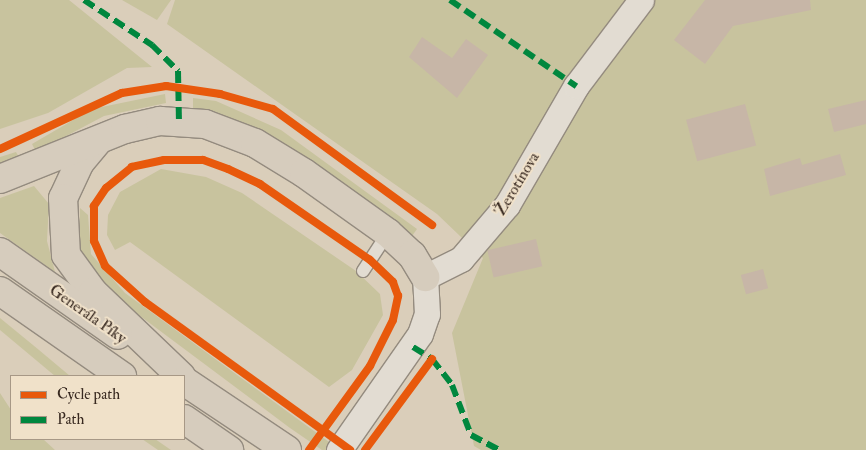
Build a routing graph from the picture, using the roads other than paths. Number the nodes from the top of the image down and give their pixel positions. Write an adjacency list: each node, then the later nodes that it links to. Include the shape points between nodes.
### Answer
1 (641, 0): 7 (street, Žerotínova, via 576,86 507,205 461,259)
2 (98, 141): 3 (highway); 4 (highway, via 160,121 205,124 255,143); 11 (highway, via 80,162 63,198 66,255 93,292)
3 (0, 179)
4 (388, 233): 6 (lane); 7 (highway, via 412,256)
5 (0, 252): 10 (highway, Generála Píky)
6 (363, 271)
7 (425, 276): 16 (street, via 427,314 420,334)
8 (0, 291): 9 (highway, Generála Píky)
9 (121, 375)
10 (177, 375)
11 (179, 375)
12 (185, 381): 15 (highway, Generála Píky)
13 (185, 421): 14 (highway)
14 (229, 450)
15 (287, 450)
16 (339, 450)

